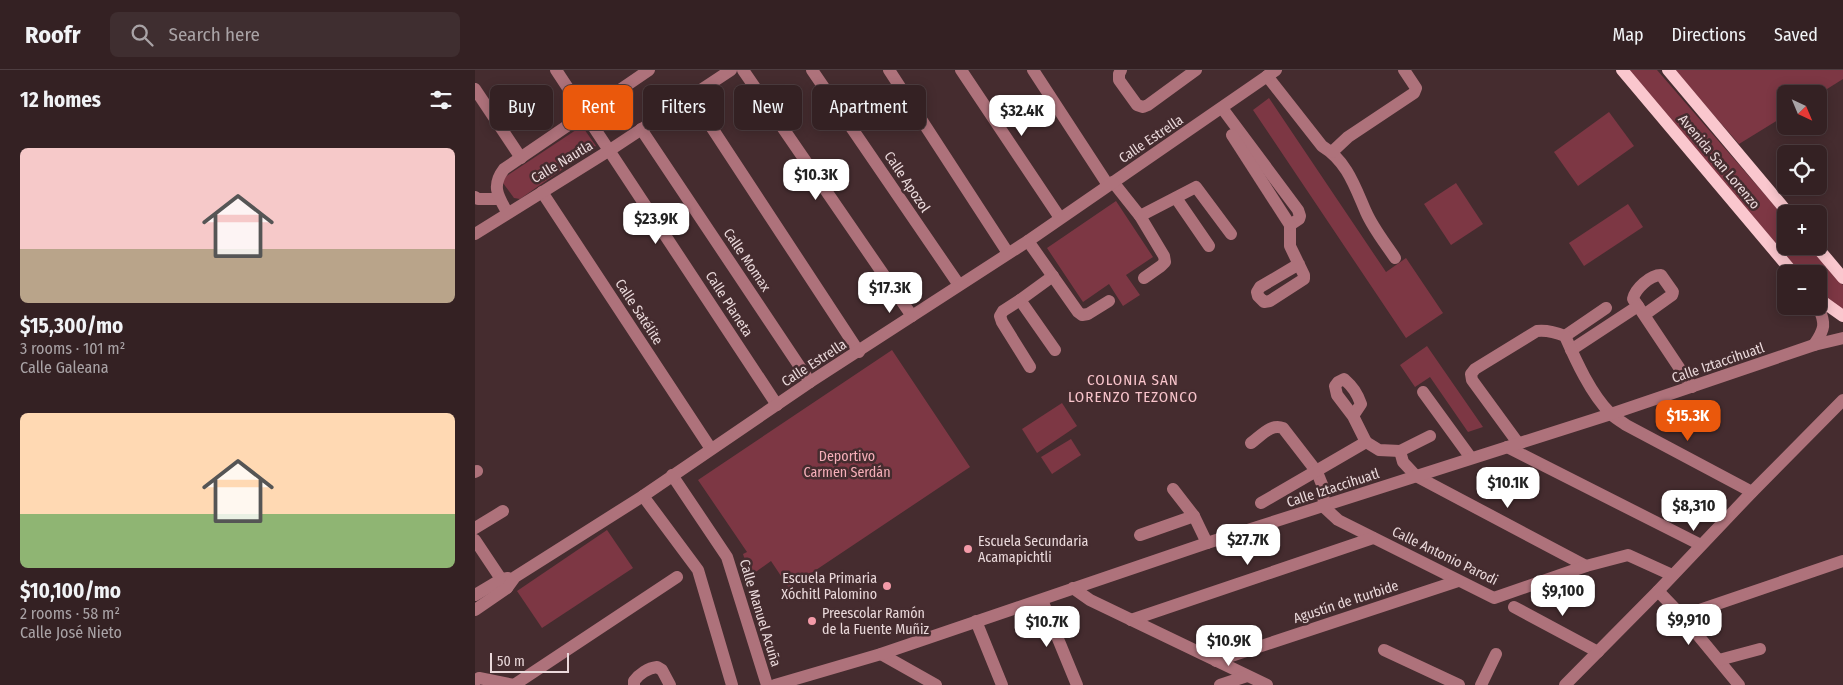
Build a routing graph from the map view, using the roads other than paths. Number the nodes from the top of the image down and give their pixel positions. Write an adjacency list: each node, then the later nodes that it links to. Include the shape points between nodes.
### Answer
1 (556, 70): 15 (street, Calle Planeta)
2 (649, 70): 16 (street, Calle Nautla)
3 (731, 70): 17 (street, Calle Nautla)
4 (743, 70): 56 (street)
5 (812, 70): 50 (street, Calle Apozol)
6 (889, 70): 42 (street)
7 (961, 70): 36 (street)
8 (1033, 70): 28 (street)
9 (1121, 70): 13 (street, via 1119,80 1137,105 1143,106)
10 (1404, 70): 26 (street, via 1416,88 1414,92 1348,136)
11 (1622, 70): 46 (main road, Avenida San Lorenzo)
12 (1668, 70): 33 (main road, Avenida San Lorenzo)
13 (1189, 72)
14 (1272, 73): 19 (street, Calle Estrella); 26 (street, via 1321,146)
15 (566, 85)
16 (627, 85)
17 (708, 85)
18 (475, 89): 27 (street)
19 (1222, 108): 28 (street, Calle Estrella); 37 (street, via 1298,210 1299,220)
20 (563, 129): 27 (street, Calle Nautla)
21 (641, 129): 25 (street, Calle Nautla); 65 (street, Calle Momax)
22 (596, 130): 25 (street, Calle Planeta)
23 (713, 130): 63 (street)
24 (1232, 136): 37 (street)
25 (610, 150): 29 (street, Calle Nautla); 69 (street, Calle Planeta)
26 (1332, 152): 44 (street, via 1352,178 1367,213)
27 (521, 158): 32 (street, Calle Nautla, via 498,177)
28 (1111, 184): 35 (street); 36 (street, Calle Estrella)
29 (542, 192): 34 (street, Calle Nautla); 78 (street, Calle Satélite)
30 (475, 197): 32 (street)
31 (1176, 198): 35 (street); 39 (street, via 1196,187); 41 (street)
32 (499, 199): 34 (street)
33 (1781, 205)
34 (507, 212): 38 (street, Calle Nautla)
35 (1140, 216): 48 (street, via 1165,262)
36 (1060, 218): 40 (street, Calle Estrella)
37 (1290, 225): 45 (street, via 1290,246)
38 (475, 234)
39 (1231, 234)
40 (1028, 241): 42 (street, Calle Estrella); 47 (street)
41 (1209, 246)
42 (1008, 253): 50 (street, Calle Estrella)
43 (1824, 255): 49 (main road)
44 (1395, 258)
45 (1299, 264)
46 (1786, 265)
47 (1053, 276): 51 (street); 52 (street, via 1083,315)
48 (1144, 278)
49 (1843, 278)
50 (959, 285): 56 (street, Calle Estrella)
51 (1020, 300): 61 (street); 64 (street, via 1000,316)
52 (1109, 301)
53 (1827, 305): 57 (main road)
54 (1606, 308): 58 (street)
55 (1822, 315): 60 (street, via 1823,332)
56 (912, 316): 63 (street, Calle Estrella)
57 (1843, 316)
58 (1565, 336): 62 (street); 77 (street, via 1546,330 1537,331 1475,368 1471,374)
59 (1843, 338): 60 (street, Calle Iztaccihuatl)
60 (1815, 345): 66 (street, Calle Iztaccihuatl)
61 (1055, 350)
62 (1571, 350): 66 (street, via 1641,310); 71 (street)
63 (859, 352): 65 (street, Calle Estrella)
64 (1030, 367)
65 (810, 382): 69 (street, Calle Estrella)
66 (1692, 387): 71 (street, Calle Iztaccihuatl)
67 (1423, 392): 80 (street)
68 (1843, 400): 70 (street)
69 (777, 405): 78 (street, Calle Estrella)
70 (1830, 413): 73 (street); 85 (street)
71 (1611, 414): 77 (street, Calle Iztaccihuatl); 85 (street)
72 (1353, 416): 75 (street)
73 (1843, 417)
74 (1430, 436): 79 (street)
75 (1366, 442): 79 (street, via 1379,450); 81 (street)
76 (1251, 443): 81 (street, via 1277,425 1283,428)
77 (1512, 445): 80 (street, Calle Iztaccihuatl); 96 (street)
78 (711, 449): 82 (street, Calle Estrella)
79 (1399, 451): 83 (street, via 1403,462)
80 (1471, 458): 83 (street, Calle Iztaccihuatl)
81 (1317, 472): 87 (street); 88 (street, via 1323,487)
82 (672, 475): 86 (street, Calle Estrella); 124 (street, Calle Manuel Acuña, via 727,557)
83 (1416, 476): 88 (street, Calle Iztaccihuatl); 98 (street)
84 (1173, 489): 90 (street)
85 (1751, 492): 96 (street)
86 (643, 496): 102 (street, Calle Estrella); 123 (street, via 698,570)
87 (1261, 503)
88 (1324, 506): 93 (street, Calle Antonio Parodi, via 1338,520); 95 (street, Calle Iztaccihuatl)
89 (503, 511): 91 (street)
90 (1194, 516): 92 (street); 95 (street)
91 (475, 528)
92 (1140, 535)
93 (1373, 538): 101 (street, Calle Antonio Parodi); 110 (street)
94 (475, 540): 102 (street)
95 (1207, 543): 103 (street, Calle Iztaccihuatl)
96 (1701, 545): 99 (street)
97 (1843, 560): 109 (street)
98 (1586, 566): 99 (street, Calle Antonio Parodi, via 1628,555); 101 (street, Calle Antonio Parodi, via 1494,598)
99 (1672, 575): 104 (street)
100 (677, 577): 120 (street, via 515,685 479,678)
101 (1458, 581): 117 (street, Agustín de Iturbide)
102 (504, 583): 105 (street, Calle Estrella); 108 (street, Calle Estrella)
103 (1073, 588): 106 (street, Calle Iztaccihuatl); 110 (street)
104 (1658, 591): 109 (street); 114 (street)
105 (475, 595)
106 (1042, 600): 111 (street, Calle Iztaccihuatl); 128 (street)
107 (1514, 606): 114 (street)
108 (475, 610)
109 (1682, 616): 118 (street)
110 (1131, 620): 117 (street)
111 (976, 621): 115 (street, Calle Iztaccihuatl); 127 (street)
112 (1760, 649): 118 (street)
113 (1385, 650): 131 (street)
114 (1598, 652): 133 (street)
115 (881, 654): 125 (street, Calle Iztaccihuatl); 126 (street)
116 (1496, 654): 132 (street)
117 (1215, 660): 119 (street)
118 (1719, 660): 134 (street)
119 (1247, 676): 129 (street); 130 (street)
120 (475, 681)
121 (635, 685): 122 (street, via 637,676 657,667)
122 (670, 685)
123 (732, 685)
124 (767, 685)
125 (775, 685)
126 (936, 685)
127 (1002, 685)
128 (1077, 685)
129 (1220, 685)
130 (1267, 685)
131 (1459, 685)
132 (1481, 685)
133 (1565, 685)
134 (1739, 685)

